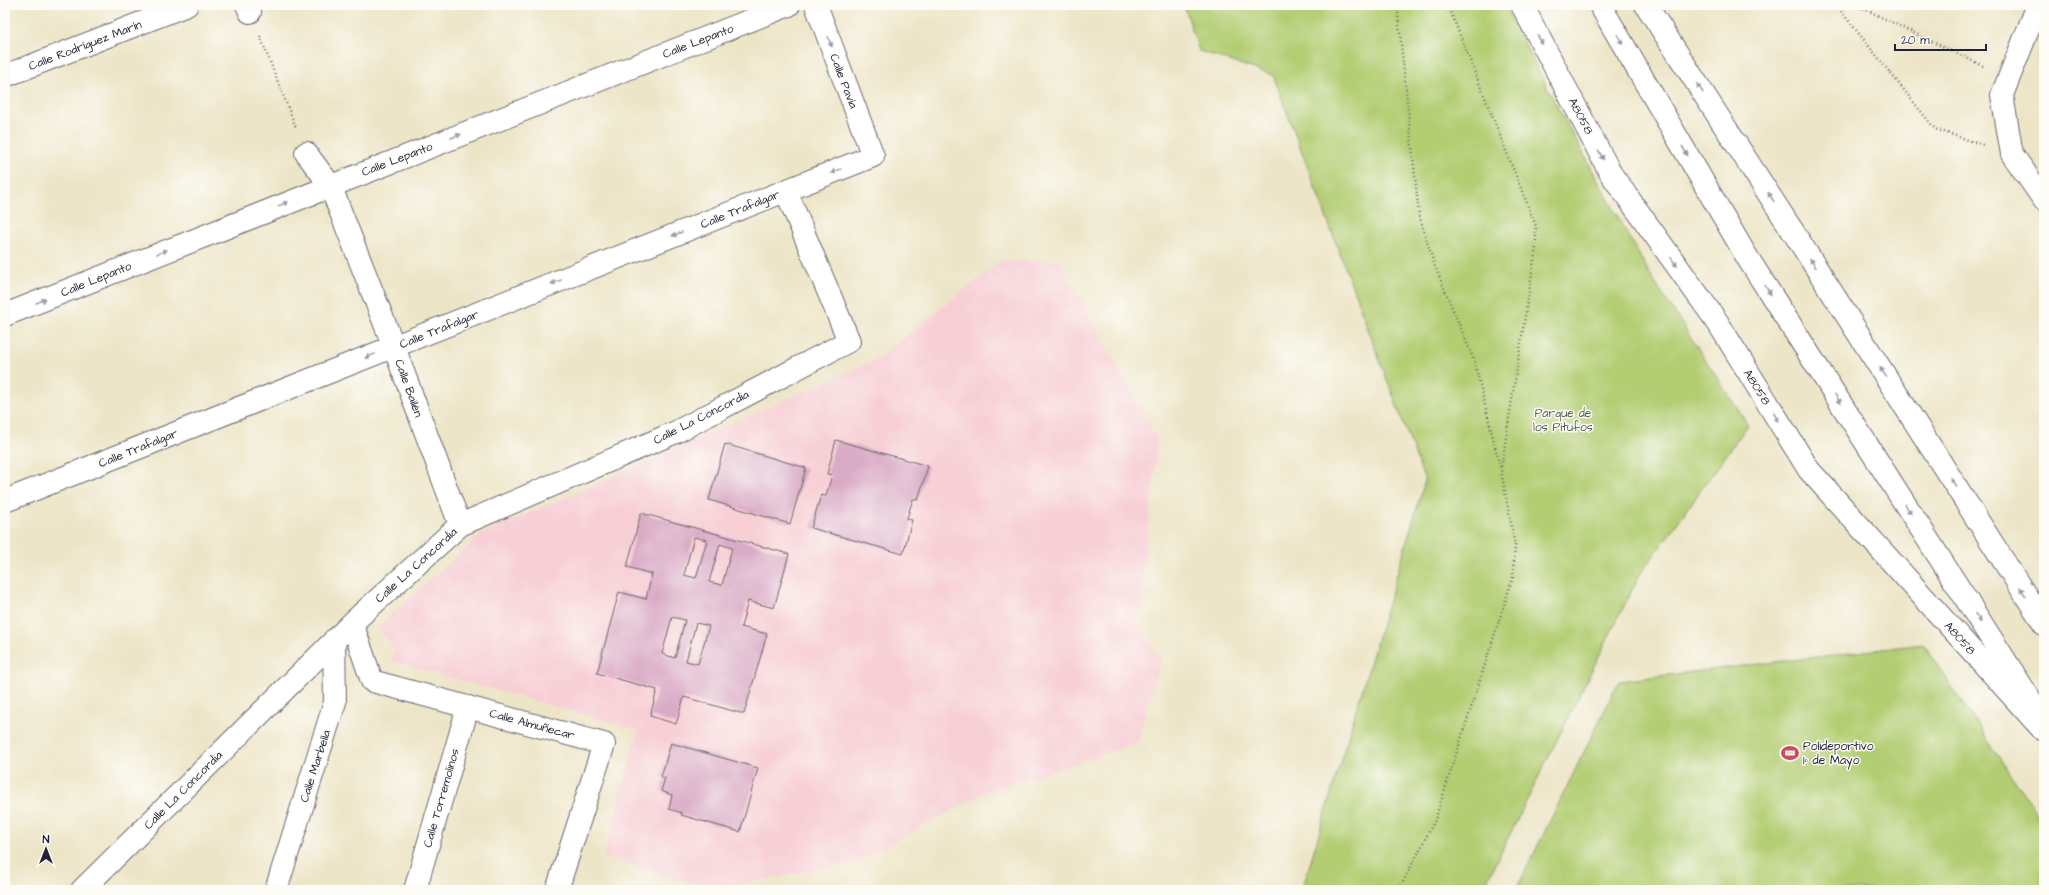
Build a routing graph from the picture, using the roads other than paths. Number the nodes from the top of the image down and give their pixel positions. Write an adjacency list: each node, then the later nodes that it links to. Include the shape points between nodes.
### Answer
1 (187, 5): 8 (main road, Calle Rodríguez Marín)
2 (789, 5): 11 (main road, Calle Lepanto, one-way to 2)
3 (816, 5): 10 (main road, Calle Pavía, one-way to 10)
4 (1522, 5): 23 (main road, A8058, one-way to 23, via 1611,174 1718,323 1809,470)
5 (1600, 5): 22 (main road, one-way to 22, via 1747,257)
6 (1646, 5): 19 (main road, one-way to 6)
7 (2038, 5): 13 (main road, via 2002,95 2012,154)
8 (5, 76)
9 (306, 153): 11 (main road, Calle Bailén)
10 (873, 156): 12 (main road, Calle Trafalgar, one-way to 12)
11 (330, 185): 14 (main road, Calle Lepanto, one-way to 11); 15 (main road, Calle Bailén)
12 (786, 191): 15 (main road, Calle Trafalgar, one-way to 15); 17 (main road, Calle La Concordia, via 849,341 676,432)
13 (2044, 200)
14 (5, 315)
15 (394, 347): 16 (main road, Calle Trafalgar, one-way to 16); 17 (main road, Calle Bailén)
16 (5, 501)
17 (460, 526): 18 (main road, Calle La Concordia)
18 (352, 623): 20 (main road, Calle La Concordia); 21 (main road, Calle Almuñecar, via 372,682)
19 (2044, 624)
20 (334, 640): 24 (main road, Calle La Concordia); 25 (main road, Calle Marbella, via 335,702)
21 (468, 707): 26 (main road, Calle Torremolinos); 27 (main road, Calle Almuñecar, via 604,744)
22 (2044, 721)
23 (2044, 732)
24 (82, 890)
25 (276, 890)
26 (415, 890)
27 (557, 890)

